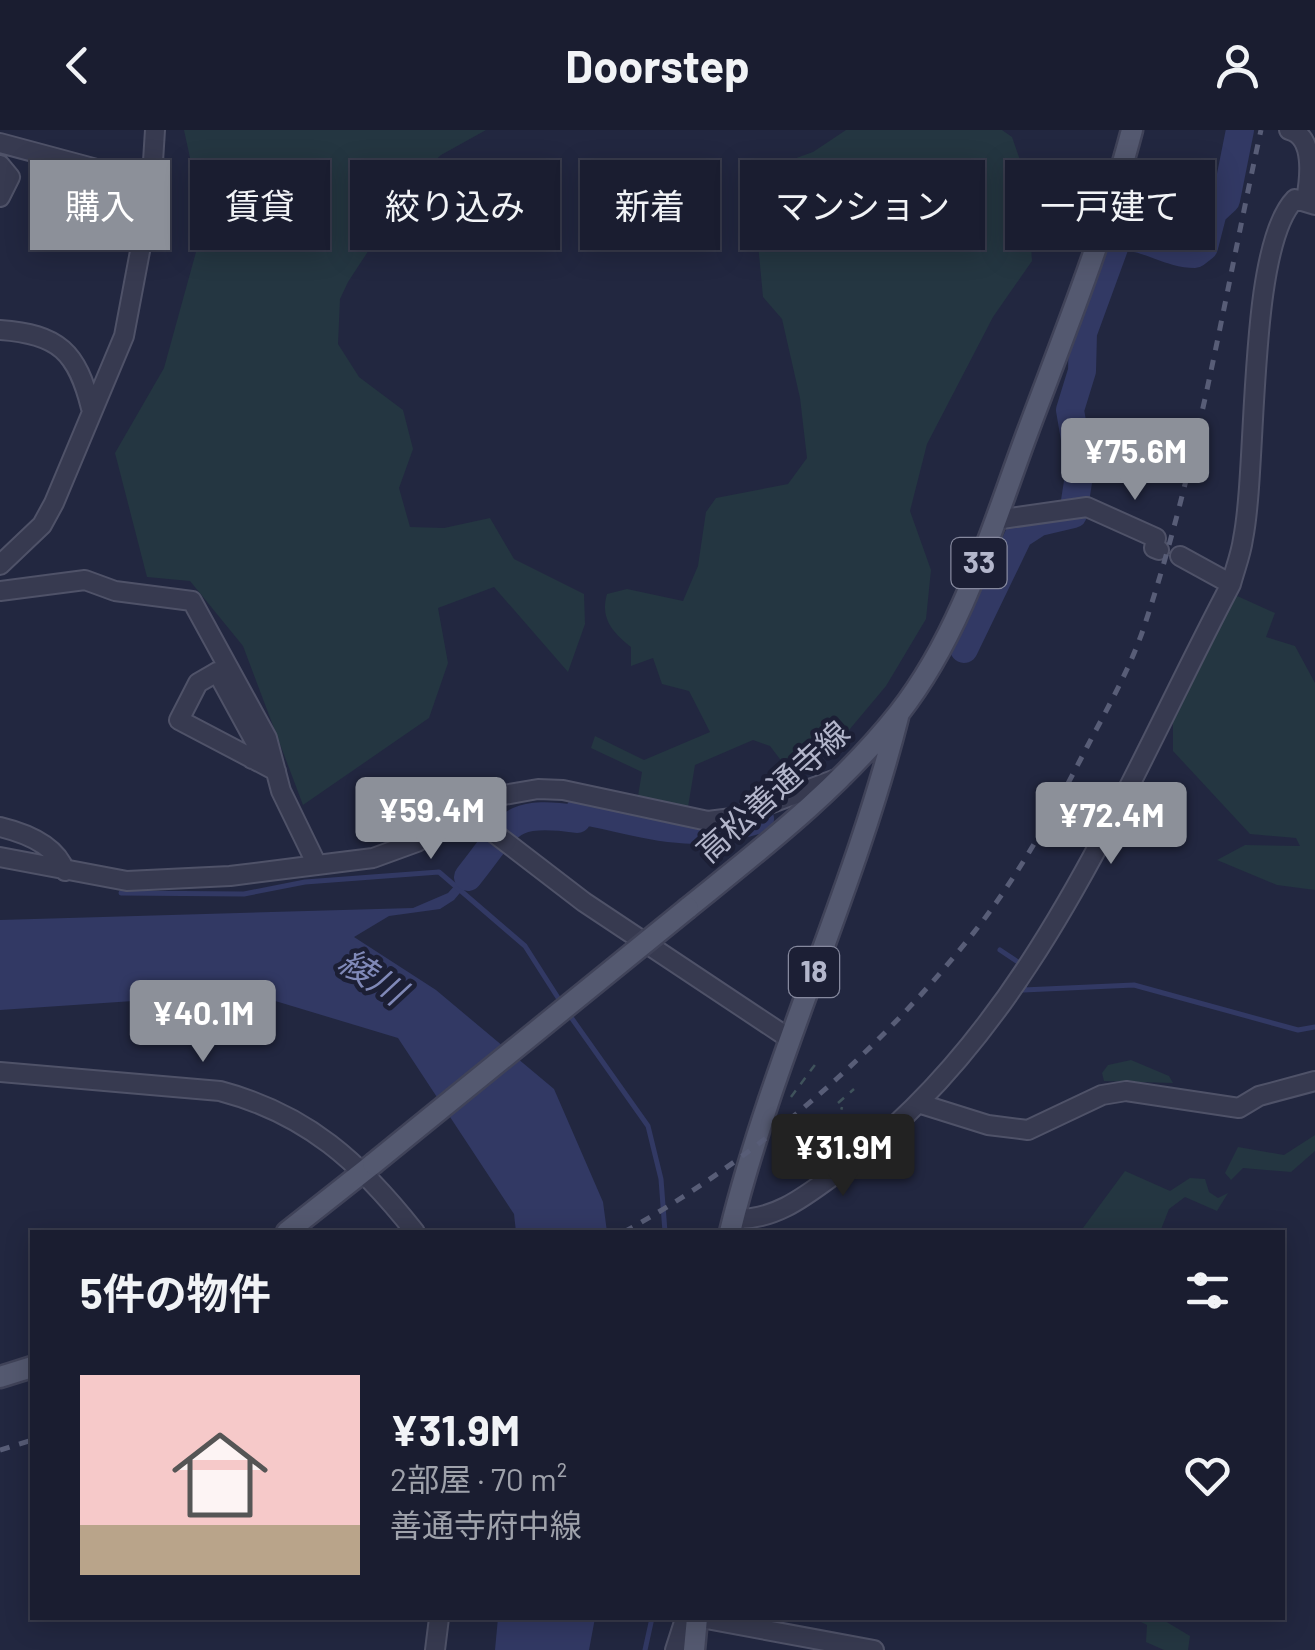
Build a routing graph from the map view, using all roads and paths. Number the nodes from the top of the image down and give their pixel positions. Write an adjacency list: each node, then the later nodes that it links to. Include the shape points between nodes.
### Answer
1 (155, 130): 6 (street)
2 (1132, 130): 13 (main road, 高松善通寺線 / 33)
3 (1289, 130): 9 (street, via 1306,141)
4 (0, 144): 5 (street)
5 (62, 160)
6 (153, 160)
7 (0, 165): 8 (street, via 10,176)
8 (0, 197)
9 (1311, 202): 17 (street, via 1296,199 1281,214 1274,240 1244,537)
10 (140, 250): 12 (street, via 124,336)
11 (0, 330): 12 (street, via 46,336 81,368)
12 (91, 408): 16 (street, via 42,525)
13 (996, 520): 14 (street, via 1074,507 1156,538); 19 (main road, 高松善通寺線 / 33, via 960,607)
14 (1159, 550)
15 (1180, 556): 17 (street)
16 (0, 565)
17 (1231, 584): 35 (street, via 1010,995)
18 (0, 591): 21 (street, via 85,580 115,591 192,601 256,717)
19 (899, 712): 22 (main road, 高松善通寺線 / 33); 23 (main road, 18)
20 (252, 759): 20 (street, via 258,747 217,672 198,682 179,720); 21 (street)
21 (276, 771): 27 (street)
22 (844, 775): 23 (main road, via 870,781); 24 (street, via 708,821 563,790 498,796); 37 (main road, 高松善通寺線 / 33, bridge)
23 (878, 794): 29 (main road, 18)
24 (468, 813): 27 (street, via 373,858); 29 (street, via 584,902)
25 (0, 828): 28 (street, via 36,840 61,858)
26 (0, 857): 28 (street)
27 (317, 865): 28 (street, via 127,881)
28 (65, 871)
29 (790, 1038): 38 (main road, 18)
30 (817, 1062): 34 (path)
31 (0, 1072): 37 (street, via 220,1091 311,1127)
32 (1315, 1081): 35 (street, via 1239,1108 1126,1092 1102,1095 1028,1130)
33 (854, 1089): 36 (path, via 840,1105)
34 (784, 1104)
35 (922, 1104): 38 (street, via 801,1199)
36 (837, 1125)
37 (368, 1168): 39 (main road, 高松善通寺線 / 33); 40 (street)
38 (731, 1226)
39 (290, 1230)
40 (413, 1230)
41 (30, 1368): 42 (main road)
42 (0, 1377)
43 (439, 1620): 47 (street)
44 (685, 1620): 48 (street)
45 (697, 1620): 49 (main road)
46 (708, 1620): 50 (street)
47 (434, 1650)
48 (675, 1650)
49 (694, 1650)
50 (874, 1650)

